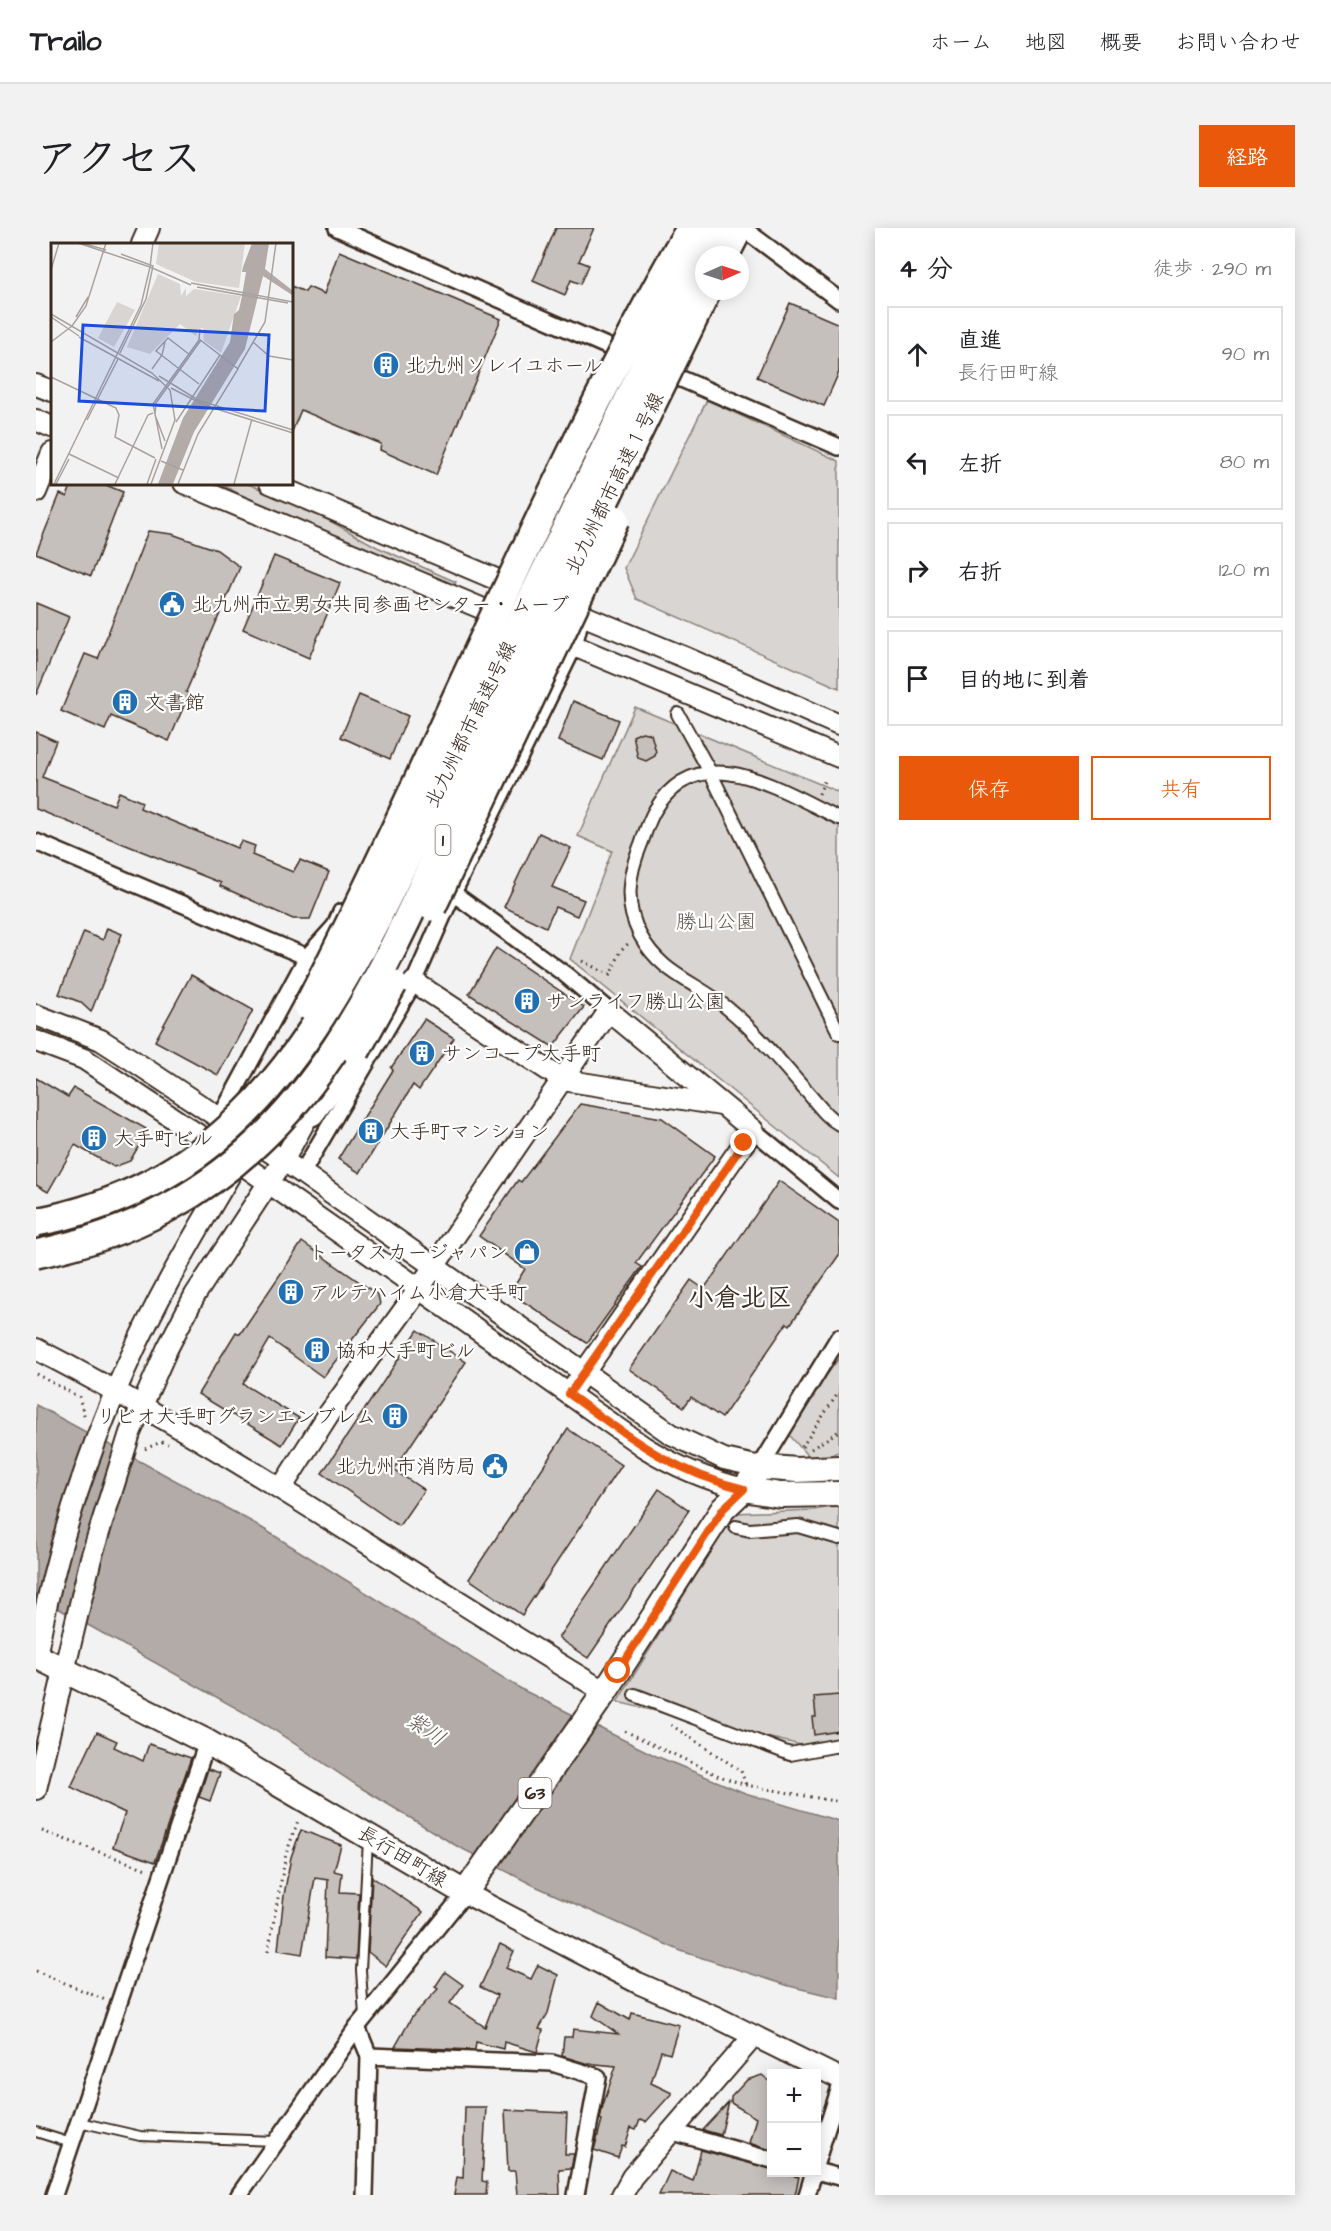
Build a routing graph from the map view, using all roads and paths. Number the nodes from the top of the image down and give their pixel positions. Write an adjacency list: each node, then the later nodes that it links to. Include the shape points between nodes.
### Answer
1 (149, 228): 7 (street)
2 (337, 228): 14 (street)
3 (691, 228): 47 (highway, bridge, via 633,327 384,857 306,1010)
4 (698, 228): 14 (street)
5 (714, 228): 59 (highway, 北九州都市高速1号線 / 1, bridge, via 374,924 294,1056 229,1131 182,1166 102,1205)
6 (746, 229): 8 (highway); 9 (street); 13 (street)
7 (142, 243)
8 (732, 246)
9 (739, 246)
10 (703, 300): 49 (highway, bridge, via 595,566 406,961 356,1051)
11 (703, 300): 60 (highway, 北九州都市高速１号線 / 1, bridge, via 489,738 397,938 318,1071 280,1120 205,1186 163,1212 115,1233)
12 (715, 300): 15 (street)
13 (839, 300)
14 (630, 356): 15 (street); 25 (street)
15 (677, 377): 20 (street); 27 (street, via 595,547)
16 (36, 384): 17 (street)
17 (51, 391)
18 (36, 420): 19 (street)
19 (51, 427)
20 (839, 447)
21 (51, 455): 24 (street)
22 (186, 484): 26 (street)
23 (272, 484): 25 (street)
24 (36, 492)
25 (521, 589): 27 (street); 28 (street)
26 (485, 610): 28 (street); 39 (street, via 335,926)
27 (574, 612): 29 (street); 30 (street); 32 (street)
28 (507, 619): 29 (street); 47 (street)
29 (554, 638): 30 (street); 49 (street, via 394,962)
30 (574, 646): 33 (street); 37 (street)
31 (678, 714): 34 (street)
32 (839, 725)
33 (839, 757)
34 (710, 772): 35 (street, via 734,772); 44 (street); 51 (street, via 682,781 654,811 628,887 631,914 651,953 671,973 707,993 745,1023)
35 (839, 818)
36 (36, 842): 39 (street)
37 (453, 893): 41 (street); 42 (street)
38 (622, 949): 40 (path, via 610,975)
39 (308, 957): 50 (street)
40 (582, 961)
41 (414, 982): 46 (street); 56 (street)
42 (609, 1011): 46 (street); 48 (street)
43 (36, 1015): 50 (street, via 101,1040)
44 (839, 1034)
45 (36, 1041): 55 (street, via 84,1059)
46 (563, 1080): 48 (street); 61 (street)
47 (273, 1098): 53 (street)
48 (721, 1105): 52 (street)
49 (310, 1112): 54 (street)
50 (220, 1118): 53 (street)
51 (839, 1124)
52 (753, 1130): 58 (street); 66 (street)
53 (251, 1138): 54 (street); 55 (street)
54 (283, 1161): 56 (street); 57 (street)
55 (239, 1162): 57 (street); 67 (street, via 171,1277)
56 (302, 1173): 61 (street)
57 (268, 1183): 62 (street); 70 (street, via 195,1295)
58 (839, 1201)
59 (36, 1222)
60 (36, 1254)
61 (433, 1268): 62 (street); 66 (street)
62 (419, 1288): 69 (street); 77 (street, via 336,1403)
63 (839, 1337): 75 (street)
64 (36, 1349): 67 (street)
65 (36, 1374): 71 (path, via 78,1397)
66 (584, 1374): 69 (street); 75 (street, via 694,1447)
67 (116, 1390): 70 (street); 82 (street, via 64,1539)
68 (839, 1392): 73 (path)
69 (569, 1394): 78 (street, via 671,1464 711,1481)
70 (143, 1406): 77 (street); 83 (street, via 130,1433 91,1558)
71 (85, 1418)
72 (839, 1431): 74 (path)
73 (802, 1447)
74 (811, 1449)
75 (760, 1467): 76 (main road); 78 (main road, 長行田町線 / 63)
76 (839, 1468)
77 (282, 1487): 84 (street)
78 (744, 1489): 79 (main road, via 789,1495); 84 (main road, 長行田町線 / 63, via 723,1509)
79 (839, 1494)
80 (736, 1527): 81 (street, via 750,1530 798,1526)
81 (839, 1538)
82 (36, 1656): 83 (main road, 長行田町線)
83 (64, 1671): 88 (main road, 長行田町線); 91 (street)
84 (605, 1692): 97 (main road, 長行田町線 / 63)
85 (635, 1695): 89 (street, via 790,1754)
86 (668, 1723): 90 (path, via 741,1771)
87 (624, 1731): 90 (path, via 691,1764)
88 (207, 1742): 92 (main road, 長行田町線); 96 (street)
89 (839, 1745)
90 (746, 1785): 93 (path)
91 (36, 1789)
92 (307, 1800): 95 (main road, 長行田町線); 98 (path, via 286,1854)
93 (839, 1802)
94 (42, 1831): 96 (path)
95 (368, 1835): 97 (main road, 長行田町線); 101 (lane)
96 (162, 1875): 100 (street)
97 (465, 1893): 101 (street); 102 (street, via 638,1983)
98 (268, 1952)
99 (36, 1971): 100 (path)
100 (118, 2005): 106 (street)
101 (361, 2023): 103 (street); 109 (street)
102 (754, 2036): 104 (street); 108 (street)
103 (369, 2056): 118 (street); 119 (street, via 552,2063 598,2077)
104 (839, 2078)
105 (839, 2090): 111 (street)
106 (79, 2122): 109 (lane, via 140,2136); 110 (street)
107 (36, 2132): 110 (lane)
108 (673, 2132): 112 (street); 120 (street, via 632,2177)
109 (276, 2141): 117 (street)
110 (71, 2143): 116 (street)
111 (821, 2147)
112 (767, 2159)
113 (821, 2173): 114 (street)
114 (839, 2176)
115 (813, 2177): 121 (street)
116 (54, 2195)
117 (239, 2195)
118 (365, 2195)
119 (576, 2195)
120 (622, 2195)
121 (807, 2195)

